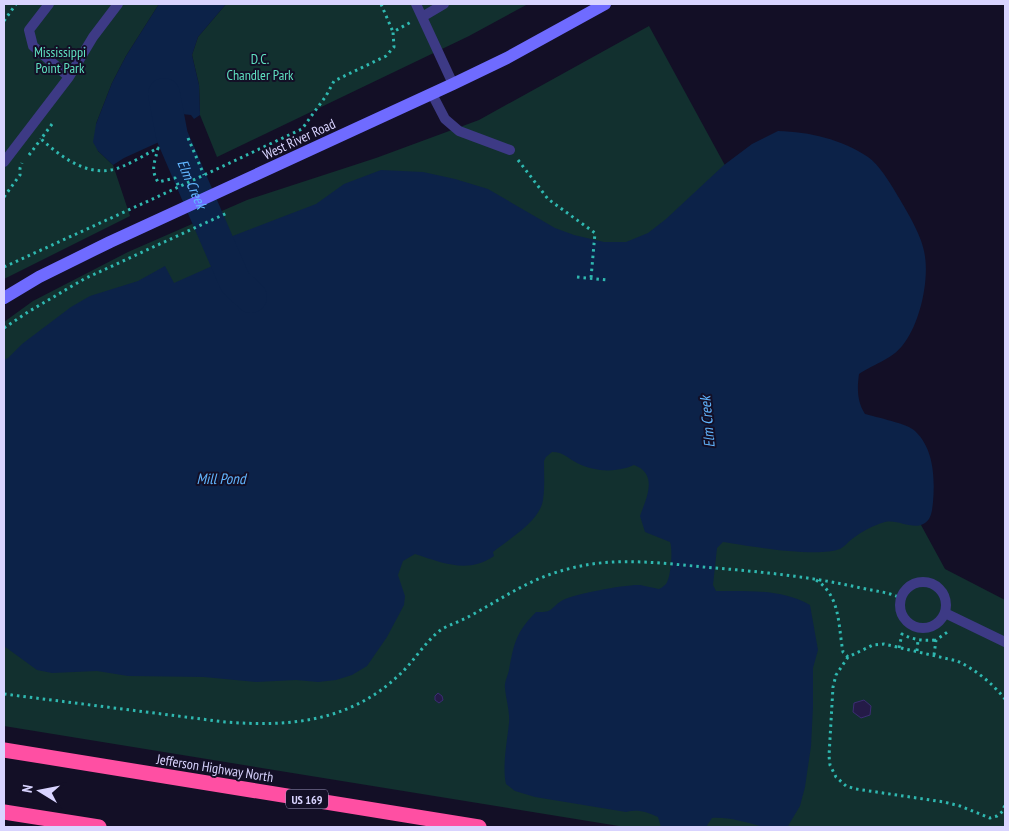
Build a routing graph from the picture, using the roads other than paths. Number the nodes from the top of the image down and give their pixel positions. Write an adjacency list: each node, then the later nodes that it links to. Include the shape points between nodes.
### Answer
1 (49, 4): 7 (lane, via 29,30 33,46)
2 (118, 4): 7 (lane)
3 (416, 4): 6 (lane)
4 (444, 4): 6 (lane)
5 (605, 4): 8 (street, West River Road)
6 (422, 17): 8 (lane)
7 (68, 77): 11 (lane)
8 (453, 84): 9 (street, West River Road)
9 (432, 94): 10 (lane, via 445,119 459,131); 12 (street, West River Road, via 142,227 54,269)
10 (510, 150)
11 (4, 162)
12 (4, 298)
13 (944, 613): 13 (lane, via 935,625 919,628 901,614 901,598 916,583 930,584 942,592 946,606); 14 (lane)
14 (1005, 642)
15 (4, 750): 18 (highway, Jefferson Highway North / US 169)
16 (4, 812): 17 (highway)
17 (99, 827)
18 (480, 827)

